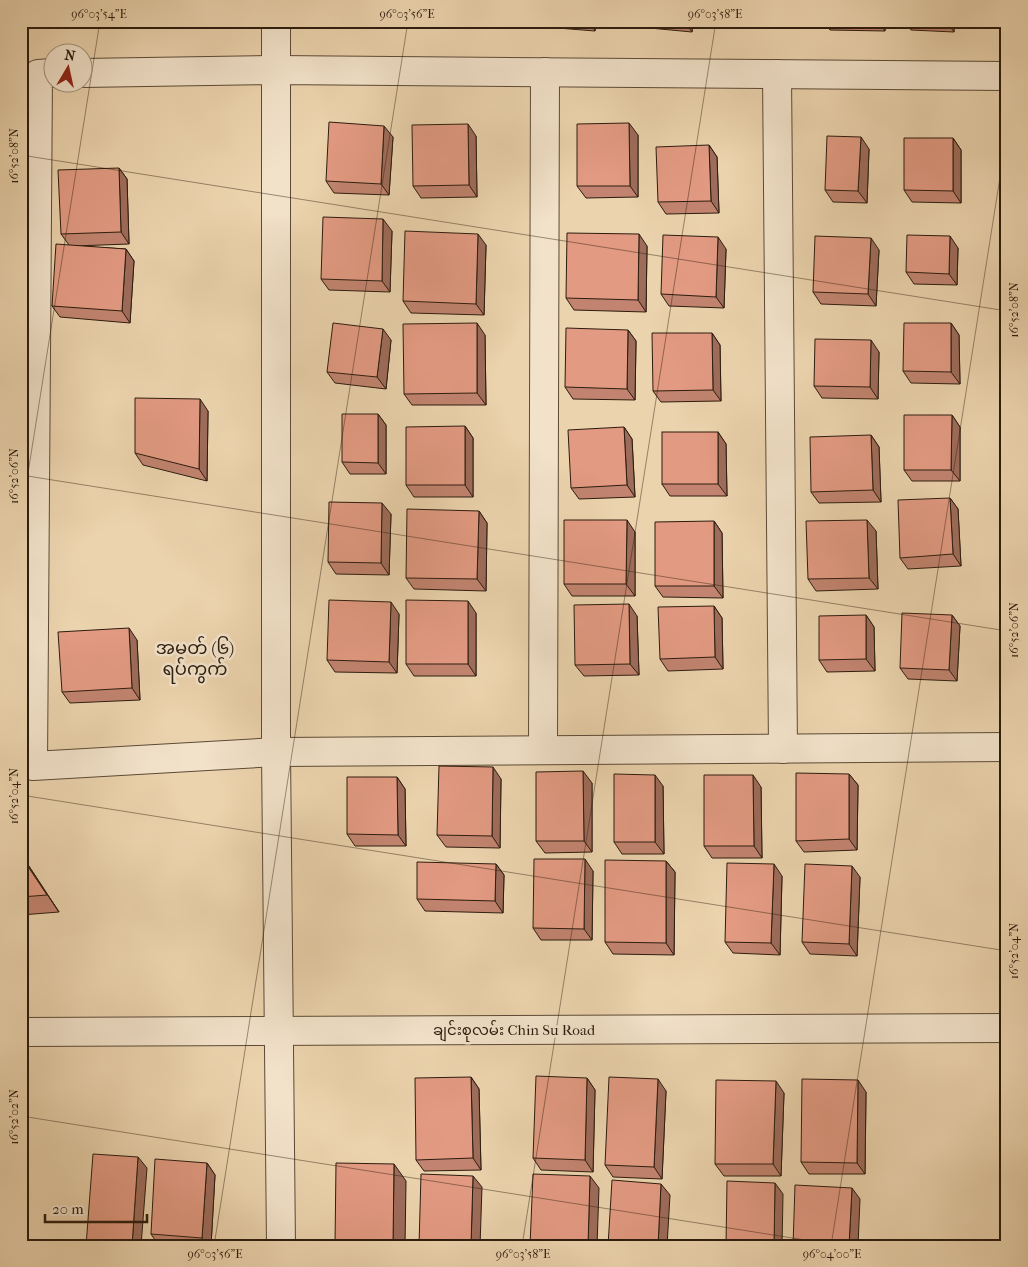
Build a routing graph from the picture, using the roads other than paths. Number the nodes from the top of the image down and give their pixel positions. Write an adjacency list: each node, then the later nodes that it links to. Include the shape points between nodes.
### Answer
1 (276, 21): 2 (street)
2 (276, 70): 3 (street); 4 (street); 11 (street)
3 (545, 72): 6 (street); 10 (street)
4 (92, 73)
5 (42, 74): 11 (street, via 38,74 33,766)
6 (777, 74): 7 (street); 9 (street)
7 (1007, 76)
8 (1007, 747): 9 (street)
9 (783, 749): 10 (street)
10 (542, 750): 11 (street)
11 (276, 752): 13 (street)
12 (1007, 1028): 13 (street, ချင်းစုလမ်း Chin Su Road)
13 (279, 1031): 14 (street, ချင်းစုလမ်း Chin Su Road); 15 (street)
14 (21, 1032)
15 (282, 1246)

